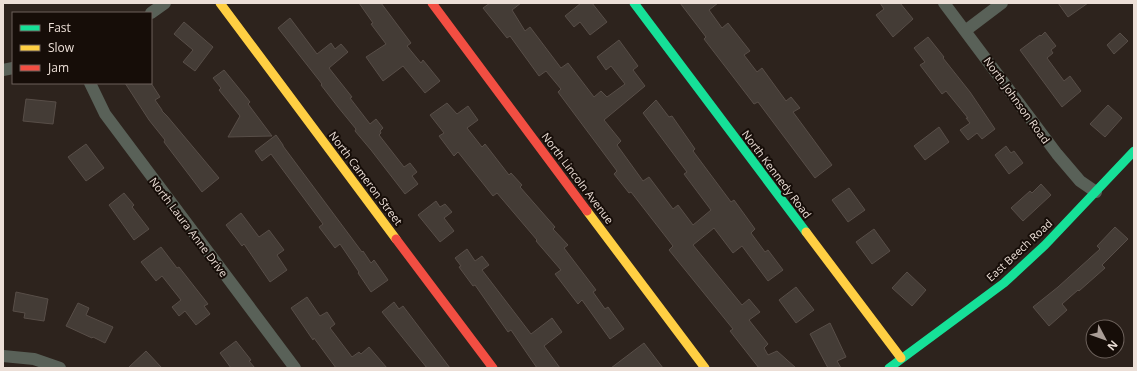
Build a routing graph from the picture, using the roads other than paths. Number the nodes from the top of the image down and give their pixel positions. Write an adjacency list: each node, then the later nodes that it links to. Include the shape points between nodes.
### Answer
1 (165, 3): 7 (street)
2 (220, 3): 16 (street, North Cameron Street)
3 (432, 3): 17 (street, North Lincoln Avenue)
4 (634, 3): 13 (street, North Kennedy Road)
5 (944, 3): 8 (street, North Johnson Road)
6 (1002, 3): 8 (street)
7 (152, 12)
8 (965, 31): 11 (street, North Johnson Road, via 1057,154 1080,181)
9 (90, 84): 15 (street, North Laura Anne Drive, via 105,114)
10 (1134, 151): 11 (street, East Beech Road)
11 (1096, 192): 13 (street, East Beech Road, via 1004,283)
12 (3, 356): 14 (street, via 34,359)
13 (901, 358): 18 (street, East Beech Road)
14 (60, 368)
15 (295, 368)
16 (493, 368)
17 (705, 368)
18 (889, 368)

